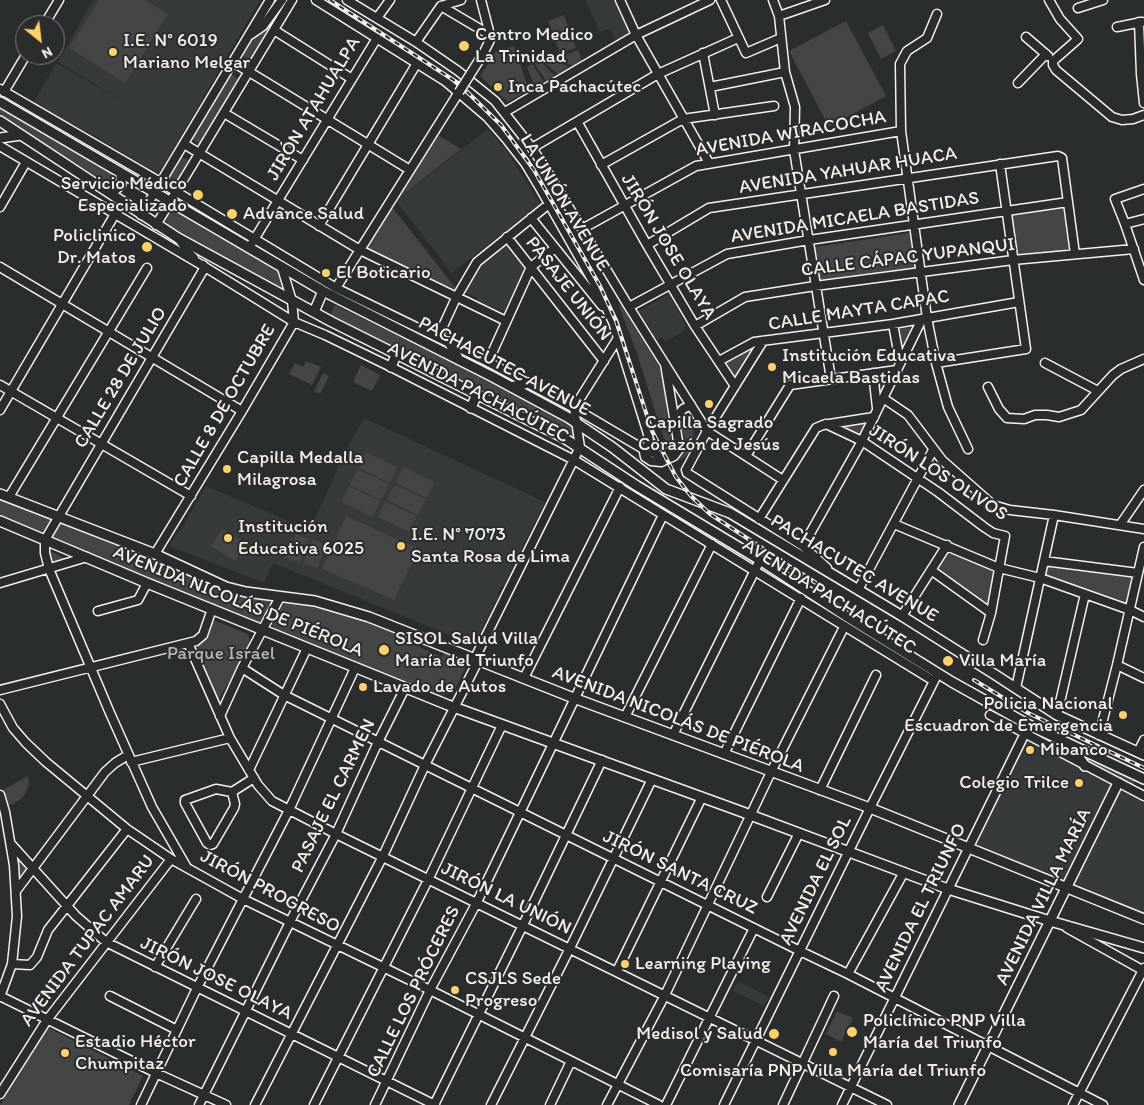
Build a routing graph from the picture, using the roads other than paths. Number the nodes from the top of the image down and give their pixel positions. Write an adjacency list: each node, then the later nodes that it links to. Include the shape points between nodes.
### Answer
1 (59, 0): 20 (street)
2 (270, 0): 26 (street)
3 (282, 0): 26 (street, via 263,26)
4 (292, 0): 25 (street)
5 (316, 0): 30 (street, LA UNIÓN AVENUE)
6 (347, 0): 22 (street, LA UNIÓN AVENUE)
7 (390, 0): 22 (street)
8 (461, 0): 17 (street)
9 (482, 0): 27 (street)
10 (620, 0): 28 (street)
11 (710, 0): 28 (street)
12 (721, 0): 31 (street)
13 (773, 0): 21 (street)
14 (825, 0): 21 (street)
15 (1049, 0): 36 (street, via 1078,39)
16 (1103, 0): 18 (street)
17 (441, 6): 27 (street); 33 (street)
18 (1078, 8)
19 (937, 14): 60 (street, via 927,38 907,50 900,64)
20 (50, 15)
21 (779, 16): 32 (street)
22 (377, 18): 33 (street, LA UNIÓN AVENUE)
23 (1141, 22): 24 (street); 42 (street)
24 (1118, 27)
25 (274, 30): 40 (street); 44 (street)
26 (249, 35): 37 (street)
27 (490, 36): 48 (street, bridge, via 483,54)
28 (636, 36): 43 (street); 52 (street)
29 (1026, 36): 35 (street)
30 (377, 38): 38 (street, LA UNIÓN AVENUE); 44 (street, JIRÓN ATAHUALPA)
31 (738, 38): 32 (street, via 746,53); 34 (street)
32 (781, 38): 41 (street)
33 (416, 42): 52 (street, LA UNIÓN AVENUE, via 483,90)
34 (703, 53): 43 (street); 46 (street)
35 (1046, 54): 36 (street); 45 (street)
36 (1053, 61): 55 (street, via 1056,70 1112,117 1122,120)
37 (233, 62): 40 (street); 63 (street)
38 (417, 64): 48 (street, LA UNIÓN AVENUE); 64 (street)
39 (19, 65): 47 (street)
40 (249, 72): 53 (street); 57 (street)
41 (785, 72): 46 (street); 67 (street, via 795,107)
42 (1143, 73): 50 (street)
43 (658, 74): 56 (street); 59 (street)
44 (352, 78): 57 (street, JIRÓN ATAHUALPA)
45 (1018, 83)
46 (710, 87): 54 (street)
47 (2, 90): 77 (street, AVENIDA PACHACÚTEC)
48 (457, 90): 74 (street); 74 (street, via 412,161); 86 (street, LA UNIÓN AVENUE, via 508,140)
49 (0, 102): 75 (main road, PACHACUTEC AVENUE)
50 (1144, 103)
51 (774, 106): 54 (street)
52 (505, 112): 66 (street, LA UNIÓN AVENUE)
53 (224, 113): 68 (street); 69 (street)
54 (715, 115): 56 (street)
55 (1144, 115)
56 (683, 119): 71 (street); 73 (street)
57 (327, 120): 64 (street); 69 (street, JIRÓN ATAHUALPA)
58 (0, 121): 61 (main road, PACHACUTEC AVENUE)
59 (578, 123): 66 (street); 73 (street, JIRÓN JOSE OLAYA)
60 (901, 131): 67 (street, AVENIDA WIRACOCHA); 76 (street)
61 (21, 134): 62 (main road); 79 (main road, PACHACUTEC AVENUE)
62 (0, 138)
63 (184, 144): 68 (street); 77 (street)
64 (368, 145): 74 (street); 97 (street)
65 (0, 146): 70 (street, AVENIDA PACHACÚTEC)
66 (532, 148): 98 (street, LA UNIÓN AVENUE)
67 (794, 150): 71 (street, AVENIDA WIRACOCHA); 82 (street)
68 (200, 153): 80 (street); 84 (street)
69 (303, 160): 84 (street, JIRÓN ATAHUALPA)
70 (26, 162): 88 (street); 90 (street, AVENIDA PACHACÚTEC)
71 (710, 163): 87 (street, AVENIDA WIRACOCHA, via 696,166)
72 (1000, 164): 76 (street, AVENIDA YAHUAR HUACA); 85 (street, AVENIDA YAHUAR HUACA, via 1062,158); 89 (street)
73 (601, 165): 87 (street, JIRÓN JOSE OLAYA)
74 (410, 170): 107 (street)
75 (121, 172): 79 (main road, via 122,184); 81 (main road, PACHACUTEC AVENUE)
76 (908, 178): 82 (street, AVENIDA YAHUAR HUACA); 96 (street)
77 (160, 182): 80 (street, AVENIDA PACHACÚTEC); 81 (street)
78 (1144, 189): 94 (street, via 1115,199)
79 (108, 192): 91 (main road, PACHACUTEC AVENUE)
80 (176, 192): 83 (street); 101 (street, AVENIDA PACHACÚTEC)
81 (155, 193): 83 (main road, PACHACUTEC AVENUE); 91 (street)
82 (802, 194): 102 (street); 103 (street, AVENIDA YAHUAR HUACA, via 709,208)
83 (170, 201): 95 (street); 105 (main road, PACHACUTEC AVENUE)
84 (278, 201): 97 (street); 101 (street, JIRÓN ATAHUALPA)
85 (1068, 202): 89 (street, AVENIDA MICAELA BASTIDAS); 108 (street)
86 (549, 204): 92 (street); 127 (street, LA UNIÓN AVENUE)
87 (624, 205): 98 (street, AVENIDA WIRACOCHA); 103 (street, JIRÓN JOSE OLAYA)
88 (0, 207)
89 (1006, 211): 96 (street, AVENIDA MICAELA BASTIDAS); 109 (street)
90 (116, 214): 111 (street, AVENIDA PACHACÚTEC); 124 (street)
91 (141, 215): 95 (main road, PACHACUTEC AVENUE)
92 (531, 218): 99 (street); 104 (street)
93 (1144, 219): 94 (street)
94 (1125, 224): 106 (street)
95 (156, 225): 100 (main road, PACHACUTEC AVENUE)
96 (914, 225): 102 (street, AVENIDA MICAELA BASTIDAS); 115 (street)
97 (319, 226): 107 (street)
98 (582, 229): 125 (street, LA UNIÓN AVENUE)
99 (507, 237): 114 (street, PASAJE UNIÓN); 121 (street, via 477,262)
100 (178, 238): 111 (street); 122 (main road, PACHACUTEC AVENUE)
101 (254, 240): 105 (street, JIRÓN ATAHUALPA); 119 (street, AVENIDA PACHACÚTEC)
102 (809, 240): 117 (street, AVENIDA MICAELA BASTIDAS, via 727,254); 118 (street)
103 (647, 245): 117 (street, JIRÓN JOSE OLAYA)
104 (555, 248): 114 (street); 127 (street)
105 (249, 249): 113 (main road, PACHACUTEC AVENUE)
106 (1134, 249): 108 (street, CALLE CÁPAC YUPANQUI); 116 (street)
107 (360, 250): 119 (street); 121 (street)
108 (1075, 254): 109 (street, CALLE CÁPAC YUPANQUI)
109 (1013, 260): 115 (street, CALLE CÁPAC YUPANQUI); 123 (street)
110 (0, 267): 124 (street)
111 (205, 267): 130 (street, AVENIDA PACHACÚTEC); 140 (street, CALLE 28 DE JULIO)
112 (147, 268): 133 (street)
113 (282, 268): 120 (main road, PACHACUTEC AVENUE); 122 (street, CALLE 8 DE OCTUBRE)
114 (531, 268): 129 (street); 143 (street, PASAJE UNIÓN)
115 (921, 271): 118 (street, CALLE CÁPAC YUPANQUI); 128 (street)
116 (1144, 280)
117 (670, 284): 125 (street, AVENIDA MICAELA BASTIDAS); 132 (street, JIRÓN JOSE OLAYA)
118 (816, 286): 132 (street, CALLE CÁPAC YUPANQUI, via 745,298); 134 (street)
119 (336, 288): 135 (street, AVENIDA PACHACÚTEC)
120 (323, 291): 126 (main road); 142 (main road, PACHACUTEC AVENUE)
121 (456, 298): 129 (street); 135 (street)
122 (292, 301): 126 (main road, PACHACUTEC AVENUE); 130 (street, CALLE 8 DE OCTUBRE)
123 (1020, 302): 128 (street, CALLE MAYTA CAPAC); 147 (street, via 1026,349)
124 (63, 304): 133 (street); 158 (street)
125 (629, 307): 157 (street, LA UNIÓN AVENUE, via 665,364)
126 (314, 312): 139 (main road, PACHACUTEC AVENUE)
127 (609, 314): 136 (street, LA UNIÓN AVENUE)
128 (924, 319): 131 (street, CALLE MAYTA CAPAC); 147 (street); 148 (street)
129 (506, 321): 144 (street)
130 (294, 322): 149 (street, AVENIDA PACHACÚTEC); 166 (street, CALLE 8 DE OCTUBRE)
131 (893, 324): 134 (street, CALLE MAYTA CAPAC); 148 (street)
132 (695, 326): 145 (street, JIRÓN JOSE OLAYA)
133 (109, 331): 140 (street); 168 (street)
134 (823, 333): 137 (street, CALLE MAYTA CAPAC); 151 (street)
135 (438, 337): 138 (street, AVENIDA PACHACÚTEC)
136 (618, 338): 143 (street); 176 (street, LA UNIÓN AVENUE, via 648,434)
137 (763, 341): 145 (street, via 754,342); 154 (street, CALLE MAYTA CAPAC)
138 (449, 342): 142 (main road); 144 (street, AVENIDA PACHACÚTEC)
139 (396, 355): 149 (main road); 160 (main road, PACHACUTEC AVENUE)
140 (152, 357): 166 (street); 173 (street, CALLE 28 DE JULIO)
141 (1144, 359): 159 (street, via 1121,369)
142 (459, 361): 155 (main road, PACHACUTEC AVENUE)
143 (604, 361): 164 (street)
144 (488, 362): 152 (street, AVENIDA PACHACÚTEC)
145 (719, 362): 154 (street, JIRÓN JOSE OLAYA)
146 (1045, 362): 159 (street)
147 (936, 363): 175 (street, via 948,407)
148 (899, 366): 150 (street); 161 (street)
149 (390, 367): 163 (street, AVENIDA PACHACÚTEC)
150 (873, 373): 151 (street); 167 (street)
151 (831, 379): 178 (street, via 790,385)
152 (528, 382): 155 (main road); 164 (street, AVENIDA PACHACÚTEC)
153 (0, 385): 158 (street)
154 (735, 386): 171 (street, CALLE MAYTA CAPAC)
155 (511, 387): 169 (main road, PACHACUTEC AVENUE)
156 (988, 387): 159 (street, via 1004,416 1017,419 1035,415 1068,415 1081,410)
157 (674, 388): 162 (street); 176 (street, via 672,414 677,446 662,455)
158 (11, 391): 165 (street); 168 (street)
159 (1098, 391)
160 (477, 394): 163 (main road); 174 (main road, PACHACUTEC AVENUE)
161 (883, 398): 167 (street); 177 (street, via 908,415)
162 (691, 405): 171 (street); 176 (street, AVENIDA PACHACÚTEC, via 678,416 682,443 676,454 655,462 645,457)
163 (471, 408): 179 (street, AVENIDA PACHACÚTEC)
164 (574, 408): 169 (street); 176 (street, AVENIDA PACHACÚTEC)
165 (0, 410)
166 (242, 410): 186 (street, CALLE 8 DE OCTUBRE)
167 (875, 413): 170 (street); 172 (street)
168 (57, 418): 173 (street); 185 (street)
169 (576, 421): 174 (street); 210 (main road, PACHACUTEC AVENUE, via 666,489 730,513)
170 (826, 424): 172 (street, JIRÓN LOS OLIVOS); 182 (street, via 816,428)
171 (707, 431): 178 (street); 180 (street, CALLE MAYTA CAPAC)
172 (862, 441): 181 (street, JIRÓN LOS OLIVOS); 198 (street)
173 (101, 444): 186 (street); 189 (street, CALLE 28 DE JULIO)
174 (580, 447): 179 (street); 202 (main road, PACHACUTEC AVENUE, via 645,491)
175 (968, 449)
176 (645, 450)
177 (933, 450): 181 (street); 188 (street, via 993,505)
178 (746, 456): 182 (street)
179 (574, 460): 183 (street, AVENIDA PACHACÚTEC); 229 (street)
180 (686, 470): 190 (street, AVENIDA PACHACÚTEC)
181 (918, 478): 192 (street); 206 (street, JIRÓN LOS OLIVOS, via 984,528 1005,536)
182 (782, 480): 190 (street)
183 (620, 487): 187 (street, AVENIDA PACHACÚTEC); 236 (street)
184 (1144, 490): 193 (street)
185 (5, 495): 189 (main road, AVENIDA NICOLÁS DE PIÉROLA)
186 (191, 496): 200 (street, CALLE 8 DE OCTUBRE)
187 (663, 515): 196 (street, AVENIDA PACHACÚTEC); 242 (street, CALLE LOS PRÓCERES)
188 (1054, 515): 193 (street); 203 (street)
189 (58, 516): 195 (street, CALLE 28 DE JULIO); 200 (main road, AVENIDA NICOLÁS DE PIÉROLA)
190 (759, 519): 198 (street, AVENIDA PACHACÚTEC)
191 (0, 521): 195 (main road, AVENIDA NICOLÁS DE PIÉROLA)
192 (894, 524): 197 (street); 214 (street)
193 (1120, 525): 194 (street)
194 (1144, 529)
195 (45, 540): 201 (main road, AVENIDA NICOLÁS DE PIÉROLA); 205 (street, JIRÓN PROGRESO)
196 (712, 544): 207 (street, AVENIDA PACHACÚTEC); 248 (street)
197 (947, 545): 206 (street); 208 (street)
198 (803, 546): 210 (street, AVENIDA PACHACÚTEC)
199 (1144, 547): 204 (street)
200 (155, 554): 216 (main road, AVENIDA NICOLÁS DE PIÉROLA, via 226,586)
201 (87, 558): 205 (street); 213 (main road, AVENIDA NICOLÁS DE PIÉROLA)
202 (760, 560): 207 (street); 235 (main road, PACHACUTEC AVENUE)
203 (1044, 561): 209 (street); 211 (street)
204 (1142, 563): 209 (street)
205 (49, 568): 212 (street); 231 (street, JIRÓN PROGRESO)
206 (999, 568): 211 (street); 221 (street)
207 (755, 570): 217 (street, AVENIDA PACHACÚTEC); 253 (street)
208 (931, 570): 221 (street); 222 (street)
209 (1138, 573): 219 (street)
210 (837, 577): 214 (main road, PACHACUTEC AVENUE)
211 (1040, 578): 215 (street); 239 (street)
212 (0, 583)
213 (147, 583): 218 (main road, AVENIDA NICOLÁS DE PIÉROLA); 220 (street, via 138,600)
214 (858, 590): 222 (main road, PACHACUTEC AVENUE)
215 (1085, 594): 219 (street); 246 (street)
216 (280, 597): 225 (street); 229 (main road, AVENIDA NICOLÁS DE PIÉROLA, via 315,601 369,617)
217 (801, 598): 224 (street, AVENIDA PACHACÚTEC); 261 (street)
218 (212, 609): 225 (main road, AVENIDA NICOLÁS DE PIÉROLA); 227 (street, via 203,635)
219 (1130, 610): 223 (street); 230 (street)
220 (98, 611)
221 (991, 613): 226 (street)
222 (902, 616): 239 (main road, PACHACUTEC AVENUE)
223 (1144, 617)
224 (844, 627): 235 (street, AVENIDA PACHACÚTEC); 267 (street)
225 (262, 630): 228 (main road, AVENIDA NICOLÁS DE PIÉROLA); 232 (street)
226 (983, 640)
227 (188, 643): 231 (street); 247 (street, JIRÓN LA UNIÓN)
228 (308, 648): 233 (main road, AVENIDA NICOLÁS DE PIÉROLA); 241 (street)
229 (476, 658): 236 (main road, AVENIDA NICOLÁS DE PIÉROLA); 244 (street)
230 (1117, 665): 237 (street); 254 (street)
231 (90, 667): 240 (street); 262 (street, JIRÓN PROGRESO)
232 (242, 668): 241 (street, JIRÓN SANTA CRUZ); 247 (street)
233 (355, 668): 238 (main road, AVENIDA NICOLÁS DE PIÉROLA); 249 (street)
234 (876, 675): 273 (street)
235 (936, 677): 251 (main road, AVENIDA PACHACÚTEC); 279 (street, AVENIDA EL SOL)
236 (524, 678): 242 (main road, AVENIDA NICOLÁS DE PIÉROLA)
237 (1144, 678)
238 (405, 688): 244 (main road, AVENIDA NICOLÁS DE PIÉROLA); 257 (street, PASAJE EL CARMEN)
239 (1016, 688): 246 (main road, PACHACUTEC AVENUE)
240 (0, 690)
241 (284, 695): 249 (street, JIRÓN SANTA CRUZ); 266 (street)
242 (575, 699): 248 (main road, AVENIDA NICOLÁS DE PIÉROLA); 258 (street, CALLE LOS PRÓCERES)
243 (0, 704): 276 (street, via 26,743)
244 (454, 707): 250 (main road, AVENIDA NICOLÁS DE PIÉROLA); 264 (street)
245 (990, 715): 252 (street)
246 (1056, 715): 254 (main road, PACHACUTEC AVENUE)
247 (220, 716): 255 (street, JIRÓN LA UNIÓN)
248 (625, 717): 253 (main road, AVENIDA NICOLÁS DE PIÉROLA)
249 (331, 718): 257 (street, JIRÓN SANTA CRUZ); 280 (street)
250 (502, 725): 258 (main road, AVENIDA NICOLÁS DE PIÉROLA); 272 (street)
251 (1029, 725): 252 (street, AVENIDA EL TRIUNFO); 259 (main road, AVENIDA PACHACÚTEC)
252 (1024, 734): 265 (street); 288 (street, AVENIDA EL TRIUNFO)
253 (673, 735): 261 (main road, AVENIDA NICOLÁS DE PIÉROLA)
254 (1099, 736): 260 (main road, PACHACUTEC AVENUE)
255 (230, 738): 262 (street); 266 (street, JIRÓN LA UNIÓN)
256 (1144, 740): 260 (street)
257 (378, 742): 264 (street, JIRÓN SANTA CRUZ); 285 (street, PASAJE EL CARMEN)
258 (553, 743): 263 (main road, AVENIDA NICOLÁS DE PIÉROLA); 281 (street, CALLE LOS PRÓCERES)
259 (1072, 746): 265 (main road); 270 (main road, AVENIDA PACHACÚTEC)
260 (1141, 753)
261 (724, 754): 267 (main road, AVENIDA NICOLÁS DE PIÉROLA)
262 (130, 759): 276 (street, via 115,763); 293 (street, JIRÓN PROGRESO, via 152,807)
263 (602, 760): 269 (main road, AVENIDA NICOLÁS DE PIÉROLA); 286 (street)
264 (425, 765): 272 (street, JIRÓN SANTA CRUZ); 290 (street)
265 (1085, 766): 271 (street)
266 (249, 770): 268 (street, JIRÓN LA UNIÓN)
267 (771, 772): 273 (main road, AVENIDA NICOLÁS DE PIÉROLA); 282 (street)
268 (254, 778): 274 (street); 280 (street, JIRÓN LA UNIÓN, via 264,793)
269 (652, 778): 278 (main road, AVENIDA NICOLÁS DE PIÉROLA); 292 (street)
270 (1144, 779)
271 (1118, 783): 277 (street); 298 (main road, AVENIDA VILLA MARÍA)
272 (472, 788): 281 (street, JIRÓN SANTA CRUZ); 296 (street)
273 (820, 790): 279 (main road, AVENIDA NICOLÁS DE PIÉROLA)
274 (232, 792): 274 (street, via 216,789 185,800 207,844 213,844 234,808)
275 (0, 795): 287 (street)
276 (86, 795): 283 (street); 294 (street)
277 (1144, 796)
278 (702, 797): 282 (main road, AVENIDA NICOLÁS DE PIÉROLA); 297 (street)
279 (870, 808): 288 (main road, AVENIDA NICOLÁS DE PIÉROLA); 289 (street, AVENIDA EL SOL)
280 (289, 810): 285 (street, JIRÓN LA UNIÓN); 303 (street)
281 (520, 812): 286 (street, JIRÓN SANTA CRUZ); 304 (street, CALLE LOS PRÓCERES)
282 (751, 815): 284 (main road, AVENIDA NICOLÁS DE PIÉROLA); 305 (street)
283 (127, 829): 291 (street); 306 (street)
284 (799, 833): 289 (main road, AVENIDA NICOLÁS DE PIÉROLA); 301 (street)
285 (336, 834): 290 (street, JIRÓN LA UNIÓN); 309 (street, PASAJE EL CARMEN)
286 (566, 835): 292 (street, JIRÓN SANTA CRUZ); 311 (street)
287 (11, 844): 294 (street, JIRÓN JOSE OLAYA); 300 (street)
288 (968, 849): 298 (main road, AVENIDA NICOLÁS DE PIÉROLA); 299 (street, AVENIDA EL TRIUNFO)
289 (849, 852): 295 (main road, AVENIDA NICOLÁS DE PIÉROLA); 317 (street, AVENIDA EL SOL)
290 (383, 856): 296 (street, JIRÓN LA UNIÓN); 314 (street)
291 (171, 858): 293 (street); 313 (street, AVENIDA TUPAC AMARU)
292 (613, 858): 297 (street, JIRÓN SANTA CRUZ); 315 (street)
293 (186, 867): 303 (street, JIRÓN PROGRESO)
294 (33, 869): 300 (street); 306 (street, JIRÓN JOSE OLAYA)
295 (904, 872): 299 (main road, AVENIDA NICOLÁS DE PIÉROLA); 323 (street)
296 (429, 878): 304 (street, JIRÓN LA UNIÓN); 320 (street)
297 (660, 881): 305 (street, JIRÓN SANTA CRUZ); 322 (street)
298 (1067, 888): 307 (main road, AVENIDA NICOLÁS DE PIÉROLA); 308 (main road, AVENIDA VILLA MARÍA)
299 (948, 889): 308 (main road, AVENIDA NICOLÁS DE PIÉROLA); 330 (street, AVENIDA EL TRIUNFO)
300 (16, 891): 318 (street)
301 (767, 897)
302 (196, 899): 319 (street)
303 (243, 899): 309 (street, JIRÓN PROGRESO); 324 (street)
304 (477, 902): 311 (street, JIRÓN LA UNIÓN); 325 (street, CALLE LOS PRÓCERES)
305 (707, 905): 312 (street, JIRÓN SANTA CRUZ); 326 (street)
306 (67, 907): 313 (street, JIRÓN JOSE OLAYA); 318 (street, via 48,930 37,957 30,965)
307 (1144, 919)
308 (1050, 921): 310 (main road, AVENIDA NICOLÁS DE PIÉROLA); 339 (main road, AVENIDA VILLA MARÍA)
309 (290, 922): 314 (street, JIRÓN PROGRESO); 331 (street, PASAJE EL CARMEN)
310 (1059, 924): 316 (main road, AVENIDA NICOLÁS DE PIÉROLA); 321 (street)
311 (523, 925): 315 (street, JIRÓN LA UNIÓN); 332 (street)
312 (754, 928): 317 (street, JIRÓN SANTA CRUZ); 333 (street)
313 (106, 942): 319 (street, JIRÓN JOSE OLAYA); 334 (street, AVENIDA TUPAC AMARU)
314 (337, 945): 320 (street, JIRÓN PROGRESO); 336 (street)
315 (570, 948): 322 (street, JIRÓN LA UNIÓN); 337 (street)
316 (1144, 948)
317 (800, 951): 323 (street, JIRÓN SANTA CRUZ); 338 (street, AVENIDA EL SOL)
318 (12, 964): 327 (street)
319 (156, 967): 324 (street, JIRÓN JOSE OLAYA)
320 (383, 968): 325 (street, JIRÓN PROGRESO); 340 (street)
321 (1144, 970): 347 (street)
322 (617, 971): 326 (street, JIRÓN LA UNIÓN)
323 (848, 974): 330 (street, JIRÓN SANTA CRUZ)
324 (198, 988): 331 (street, JIRÓN JOSE OLAYA); 335 (street)
325 (430, 990): 332 (street, JIRÓN PROGRESO); 344 (street, CALLE LOS PRÓCERES)
326 (665, 995): 333 (street, JIRÓN LA UNIÓN); 345 (street)
327 (0, 996): 334 (street)
328 (110, 996): 335 (street)
329 (834, 996): 342 (street)
330 (895, 998): 339 (street, JIRÓN SANTA CRUZ); 346 (street, AVENIDA EL TRIUNFO)
331 (245, 1011): 336 (street, JIRÓN JOSE OLAYA); 349 (street, PASAJE EL CARMEN)
332 (479, 1014): 337 (street, JIRÓN PROGRESO); 356 (street)
333 (710, 1017): 338 (street, JIRÓN LA UNIÓN); 361 (street)
334 (47, 1020): 343 (street); 348 (street, AVENIDA TUPAC AMARU)
335 (177, 1030): 343 (street)
336 (291, 1034): 340 (street, JIRÓN JOSE OLAYA); 353 (street)
337 (524, 1037): 341 (street, JIRÓN PROGRESO); 357 (street)
338 (756, 1041): 342 (street, JIRÓN LA UNIÓN); 362 (street, AVENIDA EL SOL)
339 (989, 1045): 347 (street, JIRÓN SANTA CRUZ); 366 (main road, AVENIDA VILLA MARÍA)
340 (339, 1058): 344 (street, JIRÓN JOSE OLAYA); 354 (street)
341 (571, 1062): 345 (street, JIRÓN PROGRESO); 358 (street)
342 (803, 1063): 346 (street, JIRÓN LA UNIÓN); 363 (street)
343 (156, 1073): 349 (street); 350 (street)
344 (388, 1082): 355 (street, CALLE LOS PRÓCERES); 356 (street, JIRÓN JOSE OLAYA)
345 (617, 1084): 359 (street); 360 (street, JIRÓN PROGRESO)
346 (851, 1087): 364 (street, AVENIDA EL TRIUNFO); 365 (street, JIRÓN LA UNIÓN)
347 (1079, 1093): 367 (street); 368 (street, JIRÓN SANTA CRUZ)
348 (0, 1094)
349 (204, 1094): 351 (street, PASAJE EL CARMEN); 352 (street)
350 (141, 1105)
351 (199, 1105)
352 (226, 1105)
353 (256, 1105)
354 (314, 1105)
355 (375, 1105)
356 (434, 1105)
357 (491, 1105)
358 (550, 1105)
359 (607, 1105)
360 (660, 1105)
361 (666, 1105)
362 (724, 1105)
363 (783, 1105)
364 (842, 1105)
365 (887, 1105)
366 (959, 1105)
367 (1073, 1105)
368 (1104, 1105)

